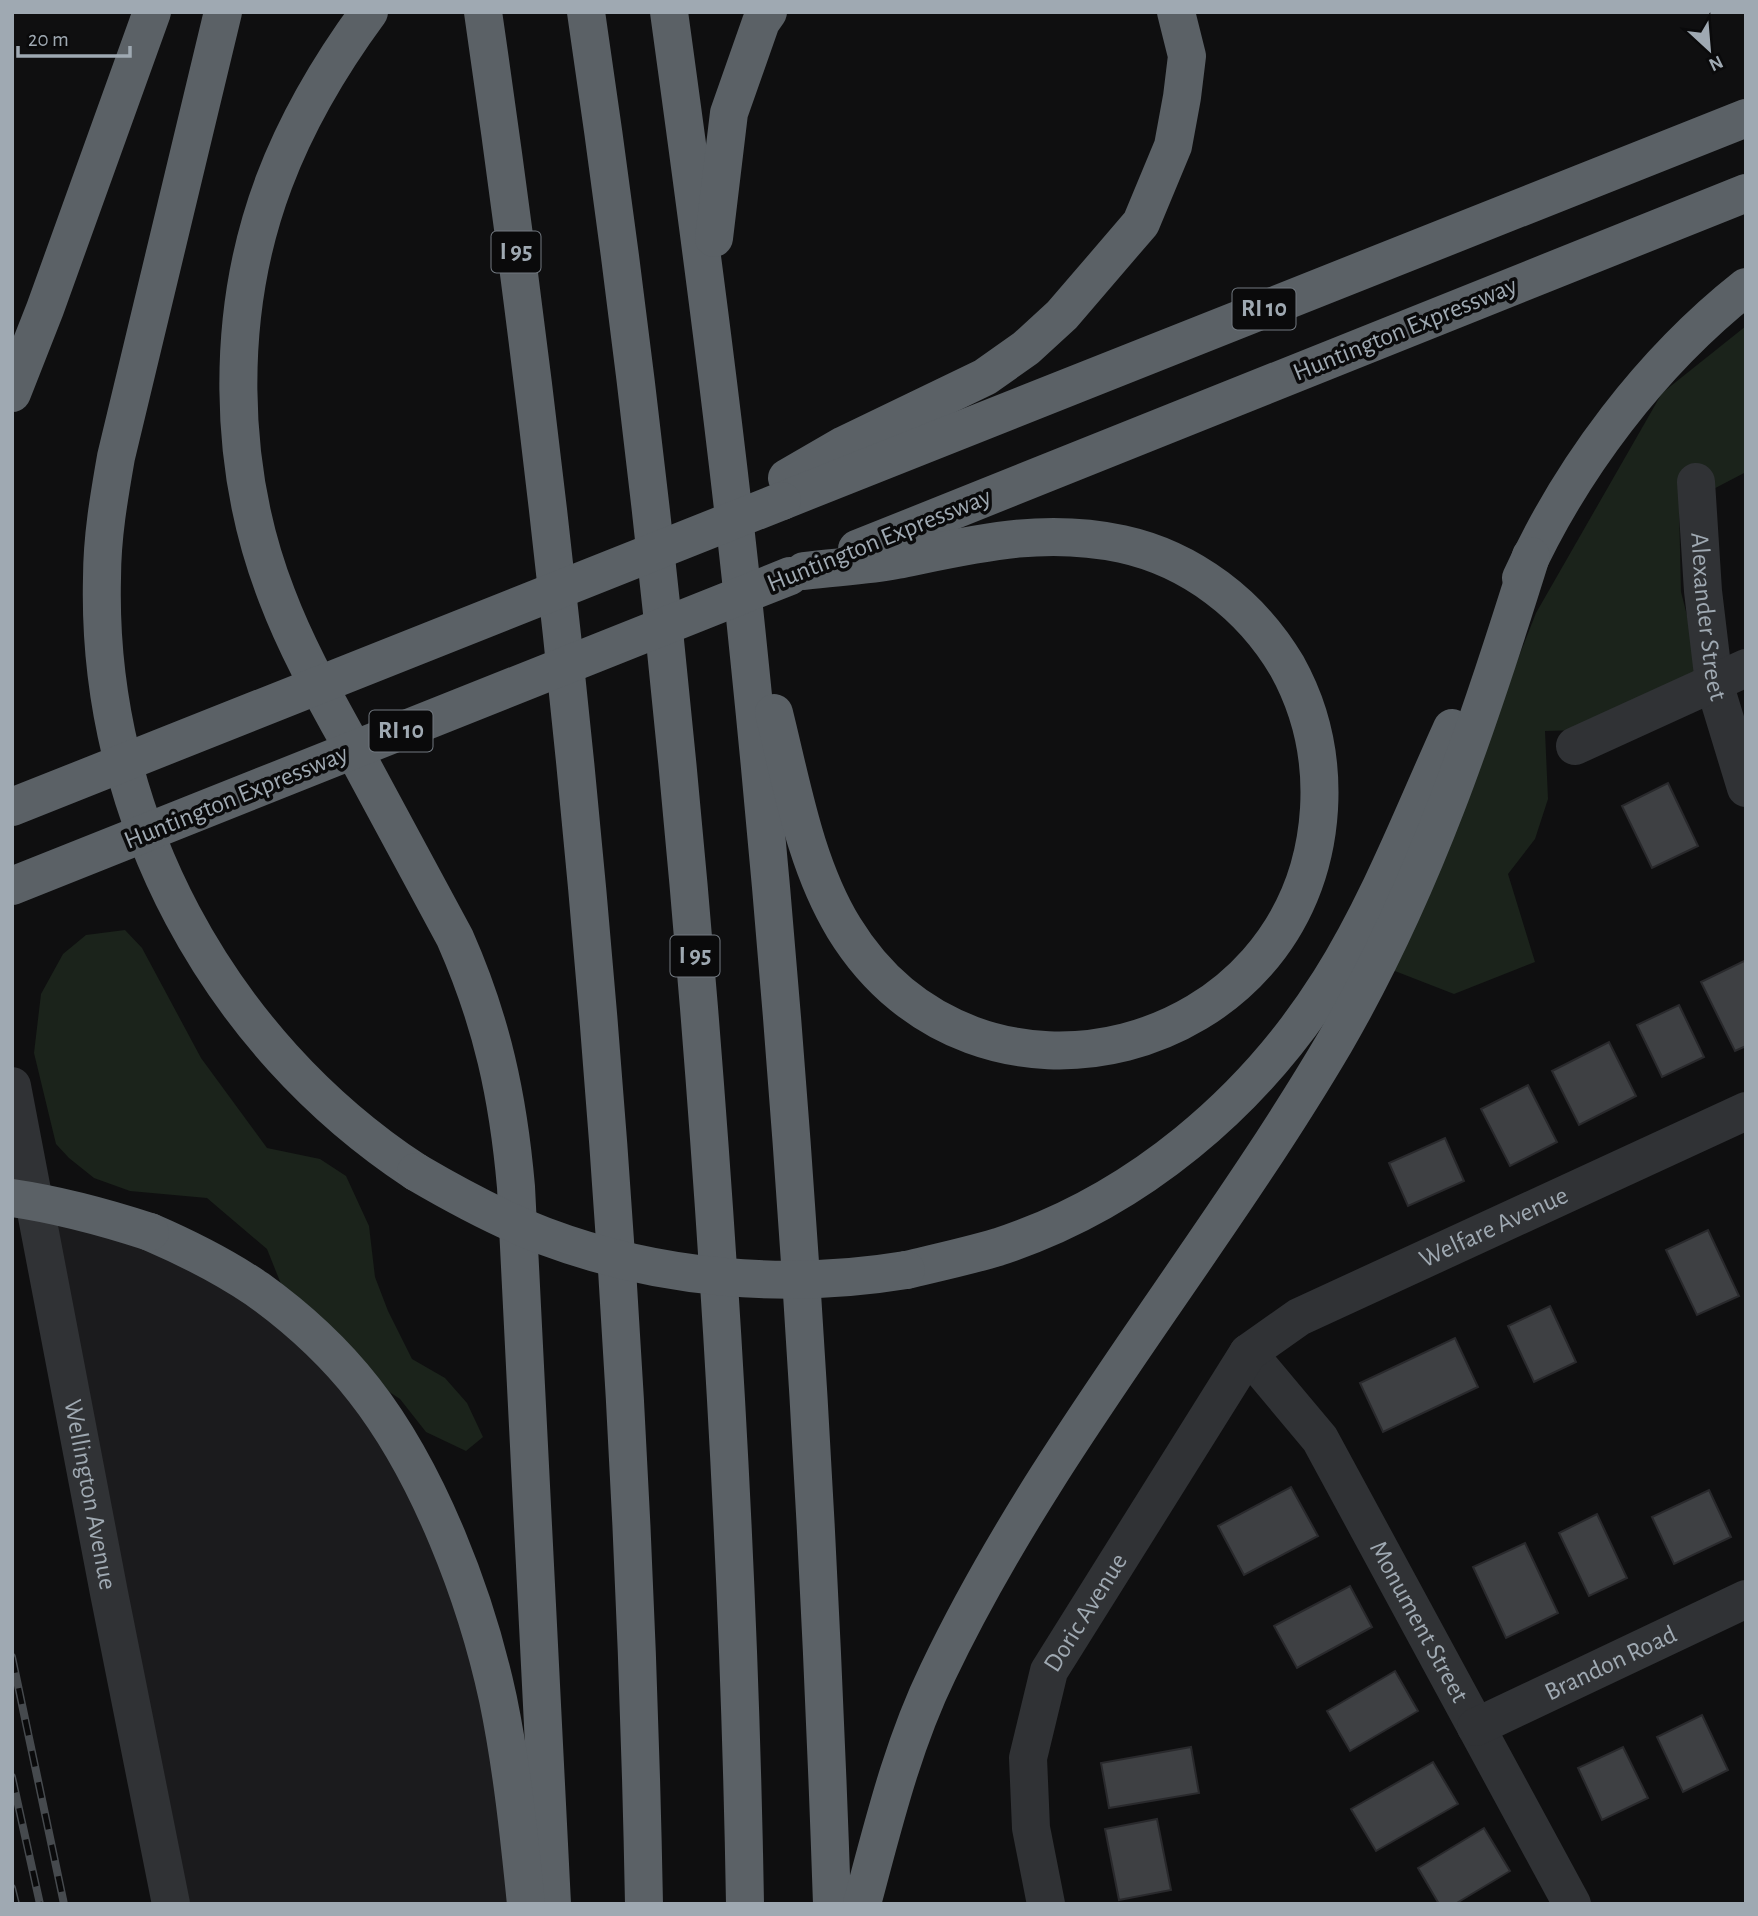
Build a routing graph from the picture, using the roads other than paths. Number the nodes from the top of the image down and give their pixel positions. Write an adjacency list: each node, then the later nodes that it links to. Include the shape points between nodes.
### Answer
1 (152, 12): 13 (highway)
2 (223, 12): 16 (highway, bridge, via 116,457 106,519 103,646 124,771 156,863 197,944 223,985 283,1060 314,1092 415,1172 543,1236 652,1266 723,1276 849,1277 998,1247 1083,1211 1131,1184 1193,1138 1256,1077 1310,1011 1358,930)
3 (483, 12): 35 (highway, I 95, via 546,492 587,901 626,1440)
4 (586, 12): 36 (highway, I 95, via 646,474 690,897 729,1441)
5 (669, 12): 12 (highway)
6 (768, 12): 12 (highway, via 729,113)
7 (1177, 12): 15 (highway, via 1188,56 1182,97 1173,146 1142,223 1027,348 985,376 844,445)
8 (360, 24): 34 (highway, via 295,132 257,237 240,344 241,443 260,545 284,614 455,938 475,983 503,1083 516,1186)
9 (1746, 118): 15 (highway, RI 10)
10 (1746, 193): 18 (highway, Huntington Expressway / RI 10)
11 (1746, 287): 16 (highway, via 1698,329 1625,411 1559,505)
12 (707, 292): 17 (highway)
13 (12, 393)
14 (1696, 482): 19 (street, Alexander Street, via 1703,591)
15 (780, 492): 20 (highway, bridge, via 714,527)
16 (1531, 556): 38 (highway, via 1464,765 1394,929 1295,1107 988,1574 915,1726)
17 (740, 570): 18 (highway, via 798,813 826,893 865,956 920,1008 993,1043 1033,1051 1110,1046 1176,1025 1236,983 1261,956 1300,893 1318,824 1320,789 1311,719 1297,684 1242,608 1214,585 1156,554 1057,536 990,540 893,561); 37 (highway, via 801,1259)
18 (797, 573): 25 (highway, Huntington Expressway / RI 10, bridge)
19 (1730, 676): 21 (street); 23 (street, Alexander Street)
20 (206, 729): 22 (highway, bridge); 24 (highway, bridge)
21 (1575, 746)
22 (12, 780)
23 (1746, 788)
24 (12, 807)
25 (12, 887)
26 (12, 1086): 32 (street, Wellington Avenue)
27 (1746, 1111): 29 (street, Welfare Avenue, via 1299,1317)
28 (12, 1198): 33 (highway, bridge, via 150,1231 228,1270 292,1317 365,1391 418,1478 467,1590 492,1675 511,1771)
29 (1248, 1353): 31 (street, Monument Street, via 1320,1439); 39 (street, Doric Avenue, via 1049,1671 1028,1758 1031,1828)
30 (1746, 1600): 31 (street, Brandon Road)
31 (1476, 1727): 40 (street, Monument Street)
32 (171, 1904)
33 (526, 1904)
34 (552, 1904)
35 (644, 1904)
36 (745, 1904)
37 (832, 1904)
38 (862, 1904)
39 (1046, 1904)
40 (1572, 1904)

